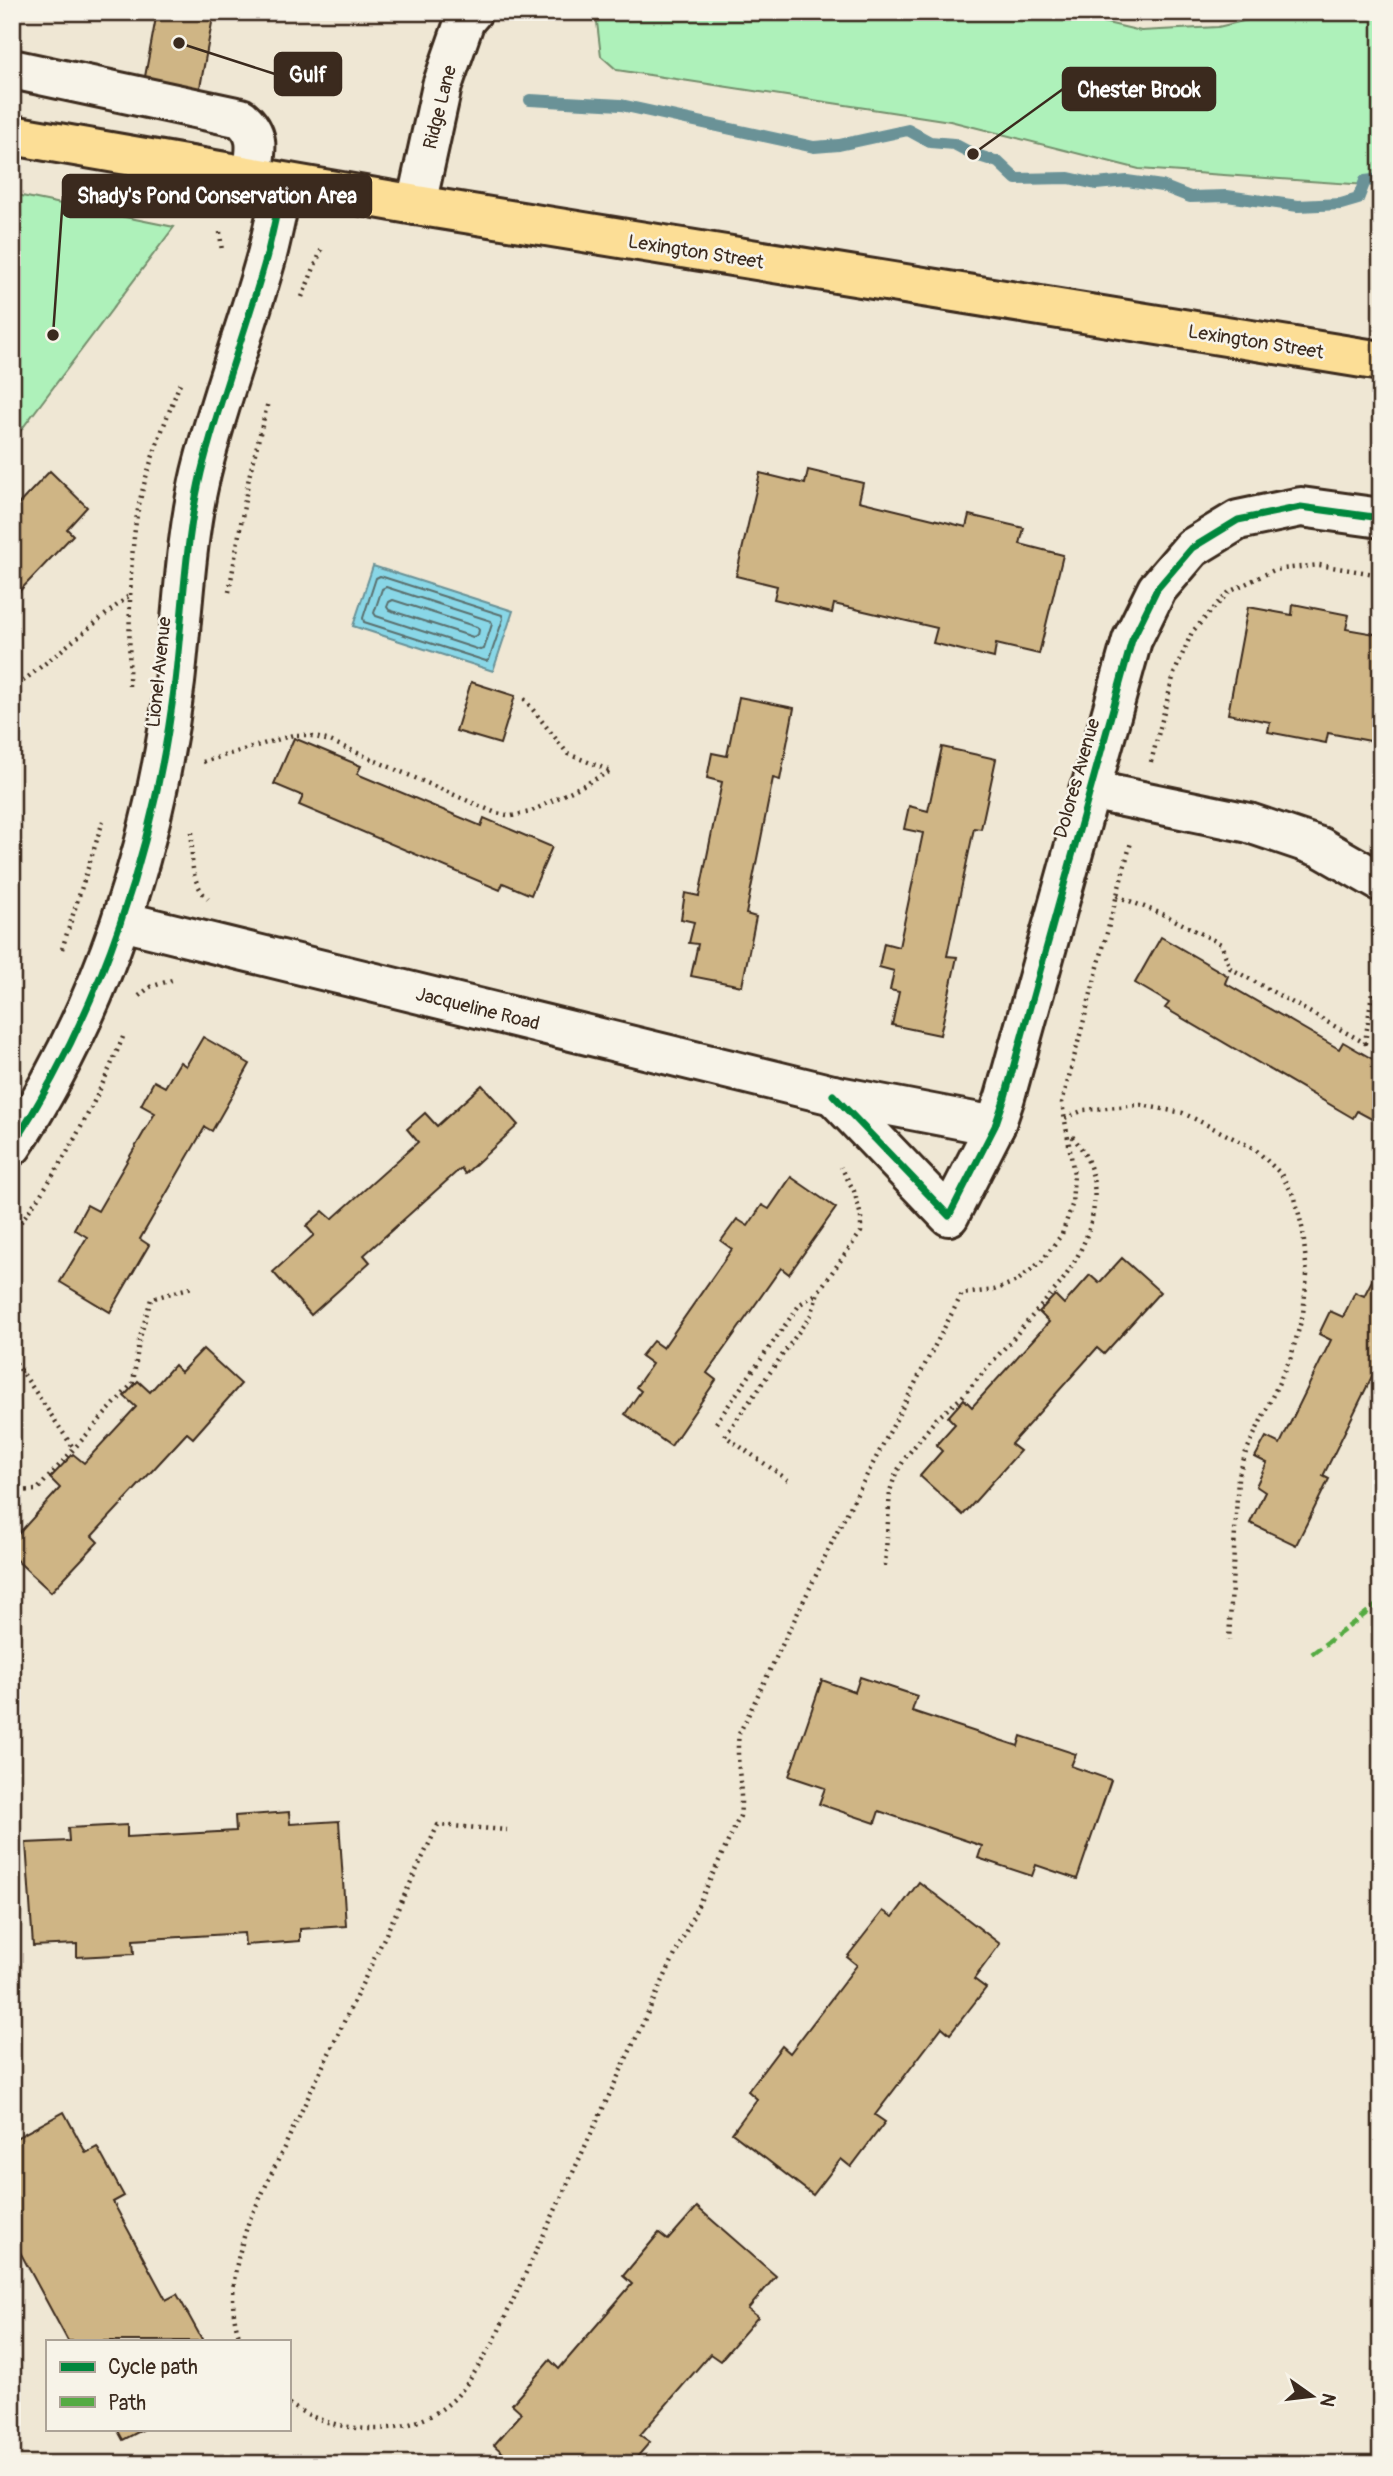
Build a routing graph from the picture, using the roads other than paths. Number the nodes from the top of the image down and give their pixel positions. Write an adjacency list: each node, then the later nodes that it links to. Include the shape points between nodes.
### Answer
1 (472, 12): 5 (street, Ridge Lane, via 442,86)
2 (12, 69): 4 (street, Lionel Avenue, via 241,118 251,127)
3 (12, 135): 4 (main road, Lexington Street)
4 (268, 180): 5 (main road, Lexington Street); 10 (street, Lionel Avenue, via 267,254 201,472 161,772)
5 (416, 205): 6 (main road, Lexington Street)
6 (1381, 361)
7 (1381, 518): 8 (street, Dolores Avenue, via 1301,507 1238,520 1192,548 1157,589 1132,640)
8 (1089, 790): 9 (street, Dolores Avenue, via 1249,823 1320,847); 12 (street, Dolores Avenue)
9 (1381, 882)
10 (122, 921): 11 (street, Jacqueline Road); 13 (street, Lionel Avenue, via 81,1023)
11 (834, 1094): 12 (street, Jacqueline Road); 12 (street, Dolores Avenue, via 949,1216)
12 (995, 1126)
13 (12, 1146)

